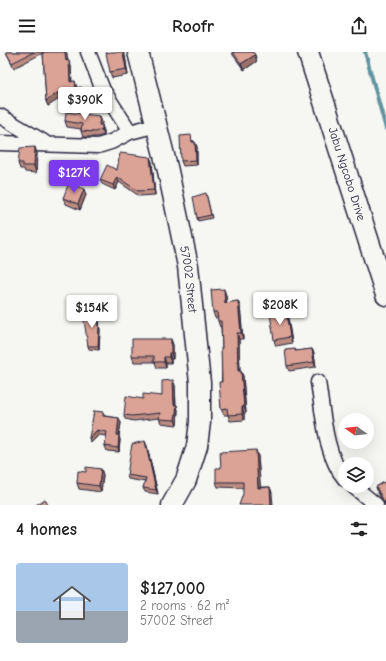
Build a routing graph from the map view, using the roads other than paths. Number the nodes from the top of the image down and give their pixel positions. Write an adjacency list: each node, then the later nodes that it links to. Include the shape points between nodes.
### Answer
1 (88, 52): 6 (street, via 103,90)
2 (138, 52): 5 (street, 57002 Street)
3 (308, 52): 9 (street, Jabu Ngcobo Drive)
4 (0, 116): 8 (street)
5 (157, 125): 6 (street); 13 (street, 57002 Street, via 188,266 200,383 197,446 188,475)
6 (130, 132): 8 (street, via 98,146)
7 (0, 144): 8 (street)
8 (46, 144)
9 (386, 295)
10 (318, 382): 11 (street, via 330,447)
11 (338, 471)
12 (361, 493): 14 (street)
13 (172, 505)
14 (376, 505)

